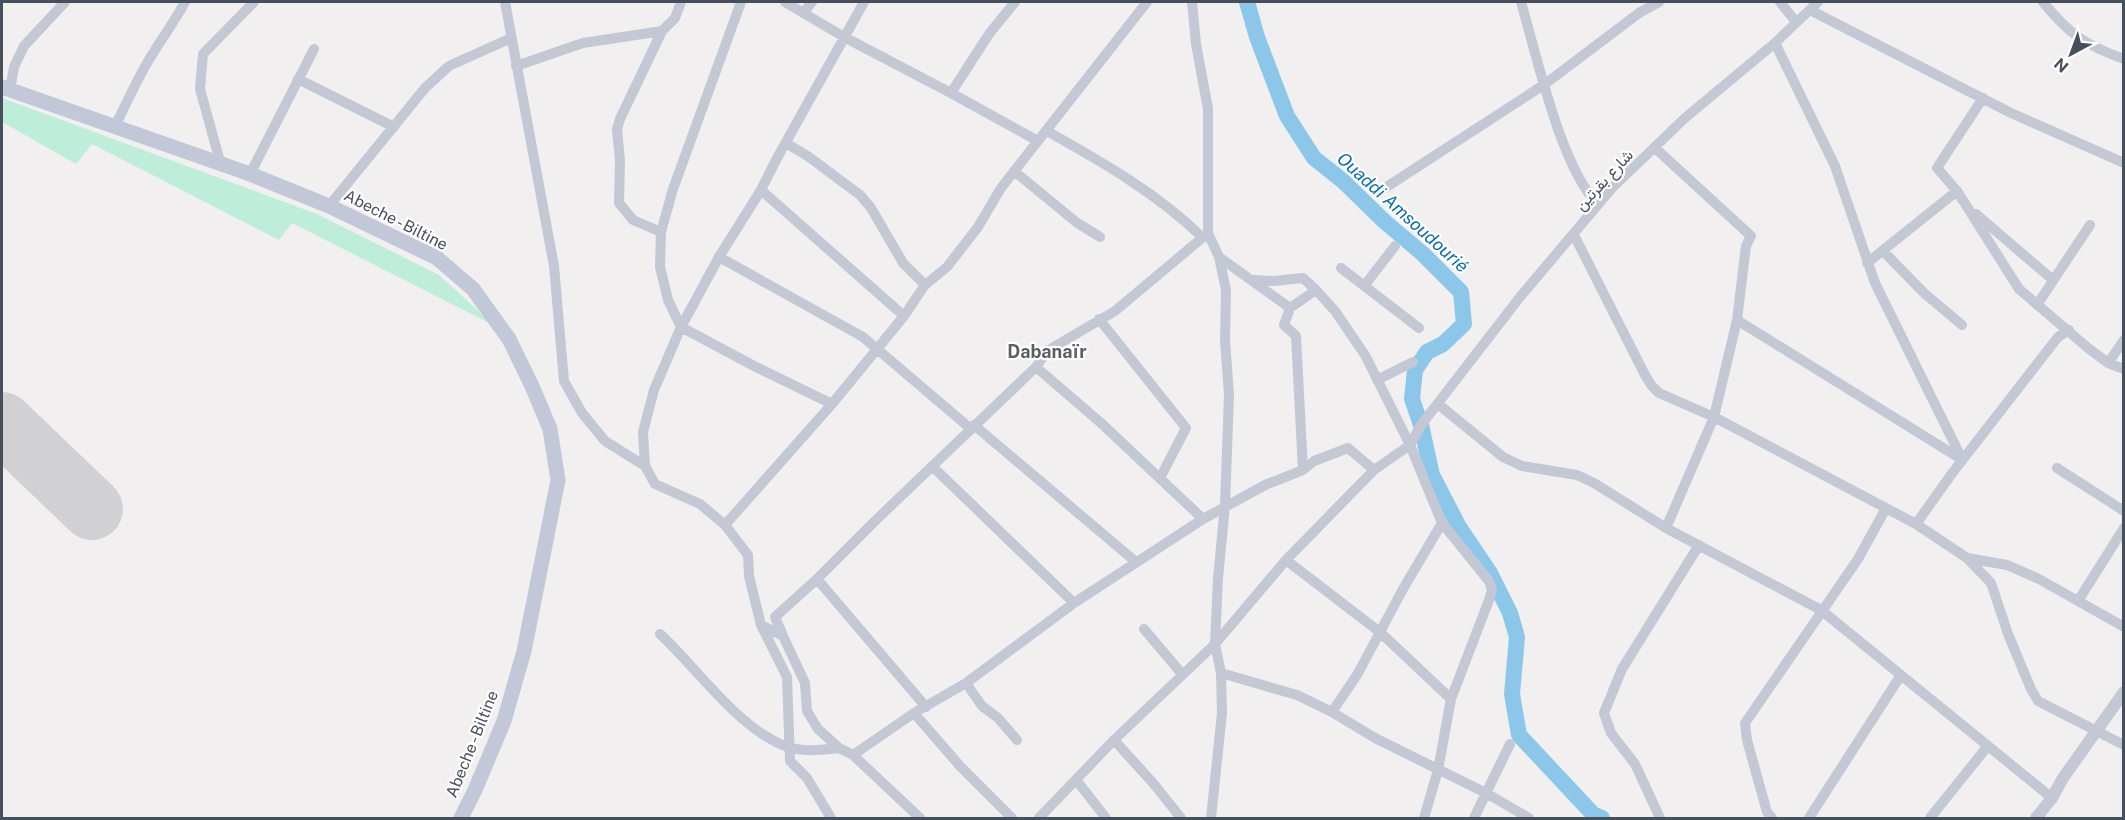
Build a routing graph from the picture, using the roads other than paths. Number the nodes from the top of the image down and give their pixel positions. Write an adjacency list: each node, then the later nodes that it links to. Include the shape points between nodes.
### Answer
1 (65, 2): 30 (street, via 24,46)
2 (184, 2): 33 (street)
3 (254, 2): 40 (street, via 202,58 200,89)
4 (505, 2): 23 (street)
5 (681, 2): 21 (street, via 675,18)
6 (741, 2): 50 (street)
7 (785, 2): 19 (street)
8 (812, 2): 19 (street)
9 (864, 2): 22 (street)
10 (1015, 2): 31 (street)
11 (1147, 2): 35 (street)
12 (1192, 2): 51 (street, via 1208,109)
13 (1521, 2): 29 (street)
14 (1659, 2): 29 (street)
15 (1780, 2): 20 (street)
16 (1818, 2): 18 (street, شارع بقرتين)
17 (2043, 2): 26 (street, via 2083,42)
18 (1810, 10): 20 (street, شارع بقرتين); 32 (street)
19 (803, 13): 22 (street)
20 (1796, 22): 24 (street, شارع بقرتين)
21 (662, 31): 27 (street, via 583,43); 50 (street, via 617,129 619,203 633,220)
22 (844, 37): 31 (street); 37 (street)
23 (511, 38): 27 (street); 34 (street, via 449,66)
24 (1775, 43): 38 (street, شارع بقرتين); 58 (street, via 1835,166)
25 (314, 50): 28 (street)
26 (2124, 59)
27 (516, 66): 87 (street, via 554,266 564,381 582,413 605,441)
28 (298, 79): 34 (street); 42 (street)
29 (1545, 84): 43 (street); 46 (street, via 1560,134 1583,187)
30 (6, 89): 33 (main road, Abeche - Biltine)
31 (951, 93): 36 (street)
32 (1983, 98): 39 (street); 45 (street, via 1937,168)
33 (115, 126): 40 (main road, Abeche - Biltine)
34 (394, 127): 47 (street)
35 (1047, 131): 36 (street); 51 (street, via 1153,195)
36 (1038, 141): 41 (street)
37 (786, 143): 44 (street); 62 (street, via 860,195 903,263)
38 (1655, 148): 46 (street, شارع بقرتين); 69 (street, via 1750,236)
39 (2124, 163)
40 (220, 165): 42 (main road, Abeche - Biltine)
41 (1014, 171): 53 (street); 62 (street, via 947,267)
42 (250, 174): 47 (main road, Abeche - Biltine)
43 (1385, 188)
44 (761, 190): 57 (street); 67 (street)
45 (1957, 191): 48 (street); 55 (street)
46 (1598, 204): 52 (street, شارع بقرتين)
47 (329, 206): 140 (main road, Abeche - Biltine, via 437,258 473,289 509,339 550,429 558,480 524,651 504,722)
48 (1967, 207): 61 (street); 65 (street, via 2019,289)
49 (2090, 225): 61 (street)
50 (661, 232): 71 (street, via 660,267 668,300)
51 (1205, 235): 56 (street); 68 (street, via 1115,311)
52 (1574, 235): 82 (street, شارع بقرتين, via 1520,297); 83 (street, via 1651,385 1659,393)
53 (1100, 237)
54 (1395, 246): 63 (street)
55 (1883, 251): 58 (street); 70 (street)
56 (1219, 257): 60 (street); 94 (street, via 1226,290 1229,395)
57 (719, 258): 71 (street); 75 (street)
58 (1867, 263): 86 (street)
59 (1341, 268): 63 (street)
60 (1252, 280): 64 (street, via 1303,278); 66 (street)
61 (2053, 280): 65 (street)
62 (925, 285): 67 (street)
63 (1364, 286): 72 (street)
64 (1316, 290): 66 (street); 80 (street, via 1352,334)
65 (2037, 305): 73 (street)
66 (1290, 308): 90 (street, via 1284,325 1296,336)
67 (904, 316): 75 (street)
68 (1099, 319): 78 (street, via 1047,351); 93 (street, via 1186,428)
69 (1737, 320): 83 (street); 86 (street)
70 (1962, 326)
71 (681, 327): 81 (street); 87 (street, via 648,411 643,432)
72 (1419, 328)
73 (2069, 330): 77 (street); 92 (street, via 2058,337)
74 (2124, 340): 77 (street)
75 (878, 349): 81 (street); 84 (street)
76 (1413, 362): 80 (street)
77 (2108, 363): 79 (street)
78 (1036, 367): 84 (street); 93 (street)
79 (2124, 369)
80 (1377, 380): 85 (street)
81 (832, 404): 100 (street)
82 (1438, 404): 85 (street, شارع بقرتين); 101 (street, via 1503,457 1522,466 1577,475)
83 (1714, 417): 95 (street); 101 (street)
84 (973, 427): 88 (street); 106 (street)
85 (1410, 445): 91 (street); 98 (street)
86 (1962, 459): 92 (street)
87 (645, 466): 100 (street, via 655,484 700,504)
88 (932, 466): 107 (street); 109 (street)
89 (2056, 468): 96 (street)
90 (1303, 470): 91 (street, via 1314,461 1348,448); 94 (street)
91 (1374, 470): 105 (street)
92 (1950, 476): 99 (street)
93 (1160, 478): 97 (street)
94 (1225, 506): 97 (street); 117 (street)
95 (1886, 508): 99 (street); 110 (street, via 1858,559)
96 (2124, 511)
97 (1203, 519): 106 (street)
98 (1442, 523): 114 (street); 123 (street, via 1492,590)
99 (1916, 524): 104 (street)
100 (724, 525): 111 (street, via 748,555)
101 (1666, 528): 103 (street)
102 (2124, 528): 108 (street)
103 (1699, 545): 110 (street); 151 (street, via 1622,669 1604,713 1611,733 1635,764)
104 (1966, 558): 108 (street, via 2007,565); 127 (street, via 1991,583 2008,634 2038,701)
105 (1286, 560): 114 (street); 117 (street)
106 (1136, 562): 109 (street)
107 (817, 579): 116 (street, via 775,616); 124 (street)
108 (2078, 601): 112 (street)
109 (1074, 603): 121 (street)
110 (1821, 610): 120 (street); 152 (street, via 1745,723)
111 (761, 625): 116 (street); 133 (street, via 787,677)
112 (2124, 627)
113 (1144, 629): 119 (street)
114 (1381, 633): 123 (street); 125 (street)
115 (660, 634): 133 (street, via 736,714 772,741)
116 (783, 636): 134 (street, via 805,683 807,711 818,729)
117 (1215, 644): 118 (street); 119 (street)
118 (1221, 673): 125 (street, via 1297,695); 147 (street, via 1222,714)
119 (1182, 674): 129 (street)
120 (1901, 675): 132 (street); 153 (street)
121 (966, 683): 124 (street); 128 (street, via 982,706)
122 (2124, 693): 127 (street)
123 (1451, 699): 136 (street)
124 (926, 707): 126 (street)
125 (1332, 712): 136 (street)
126 (914, 713): 135 (street); 143 (street)
127 (2097, 731): 131 (street); 139 (street)
128 (1017, 740)
129 (1114, 740): 137 (street); 146 (street)
130 (1510, 744): 138 (street)
131 (2124, 745)
132 (1987, 747): 139 (street); 154 (street)
133 (790, 748): 134 (street); 141 (street, via 790,760 807,778)
134 (839, 748): 135 (street)
135 (854, 755): 142 (street)
136 (1438, 770): 138 (street); 148 (street)
137 (1077, 780): 144 (street); 145 (street)
138 (1486, 793): 149 (street); 150 (street)
139 (2052, 798): 155 (street)
140 (461, 819)
141 (831, 819)
142 (920, 819)
143 (1012, 819)
144 (1039, 819)
145 (1106, 819)
146 (1181, 819)
147 (1211, 819)
148 (1424, 819)
149 (1474, 819)
150 (1529, 819)
151 (1660, 819)
152 (1772, 819)
153 (1809, 819)
154 (1930, 819)
155 (2036, 819)

